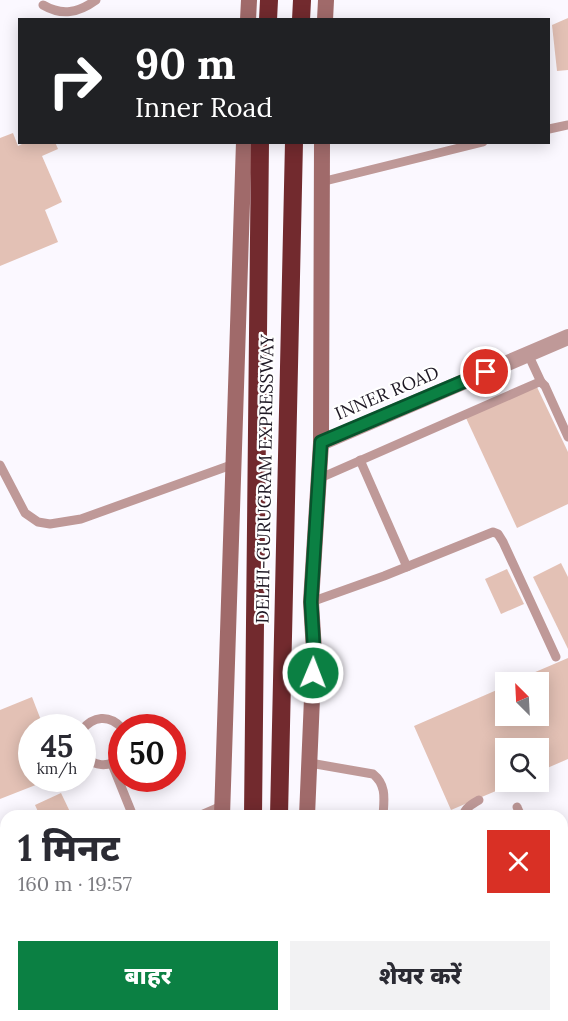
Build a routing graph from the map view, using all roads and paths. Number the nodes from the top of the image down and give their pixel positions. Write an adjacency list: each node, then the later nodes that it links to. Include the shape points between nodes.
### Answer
1 (96, 0): 6 (lane, via 67,13)
2 (249, 0): 7 (main road)
3 (269, 0): 8 (highway)
4 (303, 0): 9 (highway)
5 (326, 0): 10 (main road)
6 (43, 5)
7 (248, 18)
8 (268, 18)
9 (301, 18)
10 (325, 18)
11 (568, 126): 12 (lane)
12 (550, 129)
13 (244, 144): 25 (main road)
14 (260, 144): 36 (highway, DELHI-GURUGRAM EXPRESSWAY)
15 (294, 144): 37 (highway, DELHI-GURUGRAM EXPRESSWAY)
16 (322, 144): 18 (main road)
17 (475, 144): 18 (lane)
18 (321, 182): 23 (main road)
19 (568, 337): 20 (street, INNER ROAD)
20 (528, 354): 21 (lane); 23 (street, INNER ROAD)
21 (541, 382): 22 (lane); 24 (lane)
22 (568, 437)
23 (321, 442): 27 (main road)
24 (360, 460): 27 (lane); 28 (lane)
25 (234, 464): 26 (lane, via 81,519 50,524 38,522 25,513); 35 (main road)
26 (0, 465)
27 (318, 479): 29 (main road)
28 (407, 567): 29 (lane); 30 (lane, via 486,533 498,534)
29 (311, 602): 31 (main road, via 314,651)
30 (556, 657)
31 (310, 763): 38 (main road); 39 (lane, via 373,774 383,789)
32 (123, 792): 34 (lane)
33 (479, 800): 40 (lane)
34 (131, 810)
35 (222, 810)
36 (253, 810)
37 (279, 810)
38 (308, 810)
39 (383, 810)
40 (466, 810)

